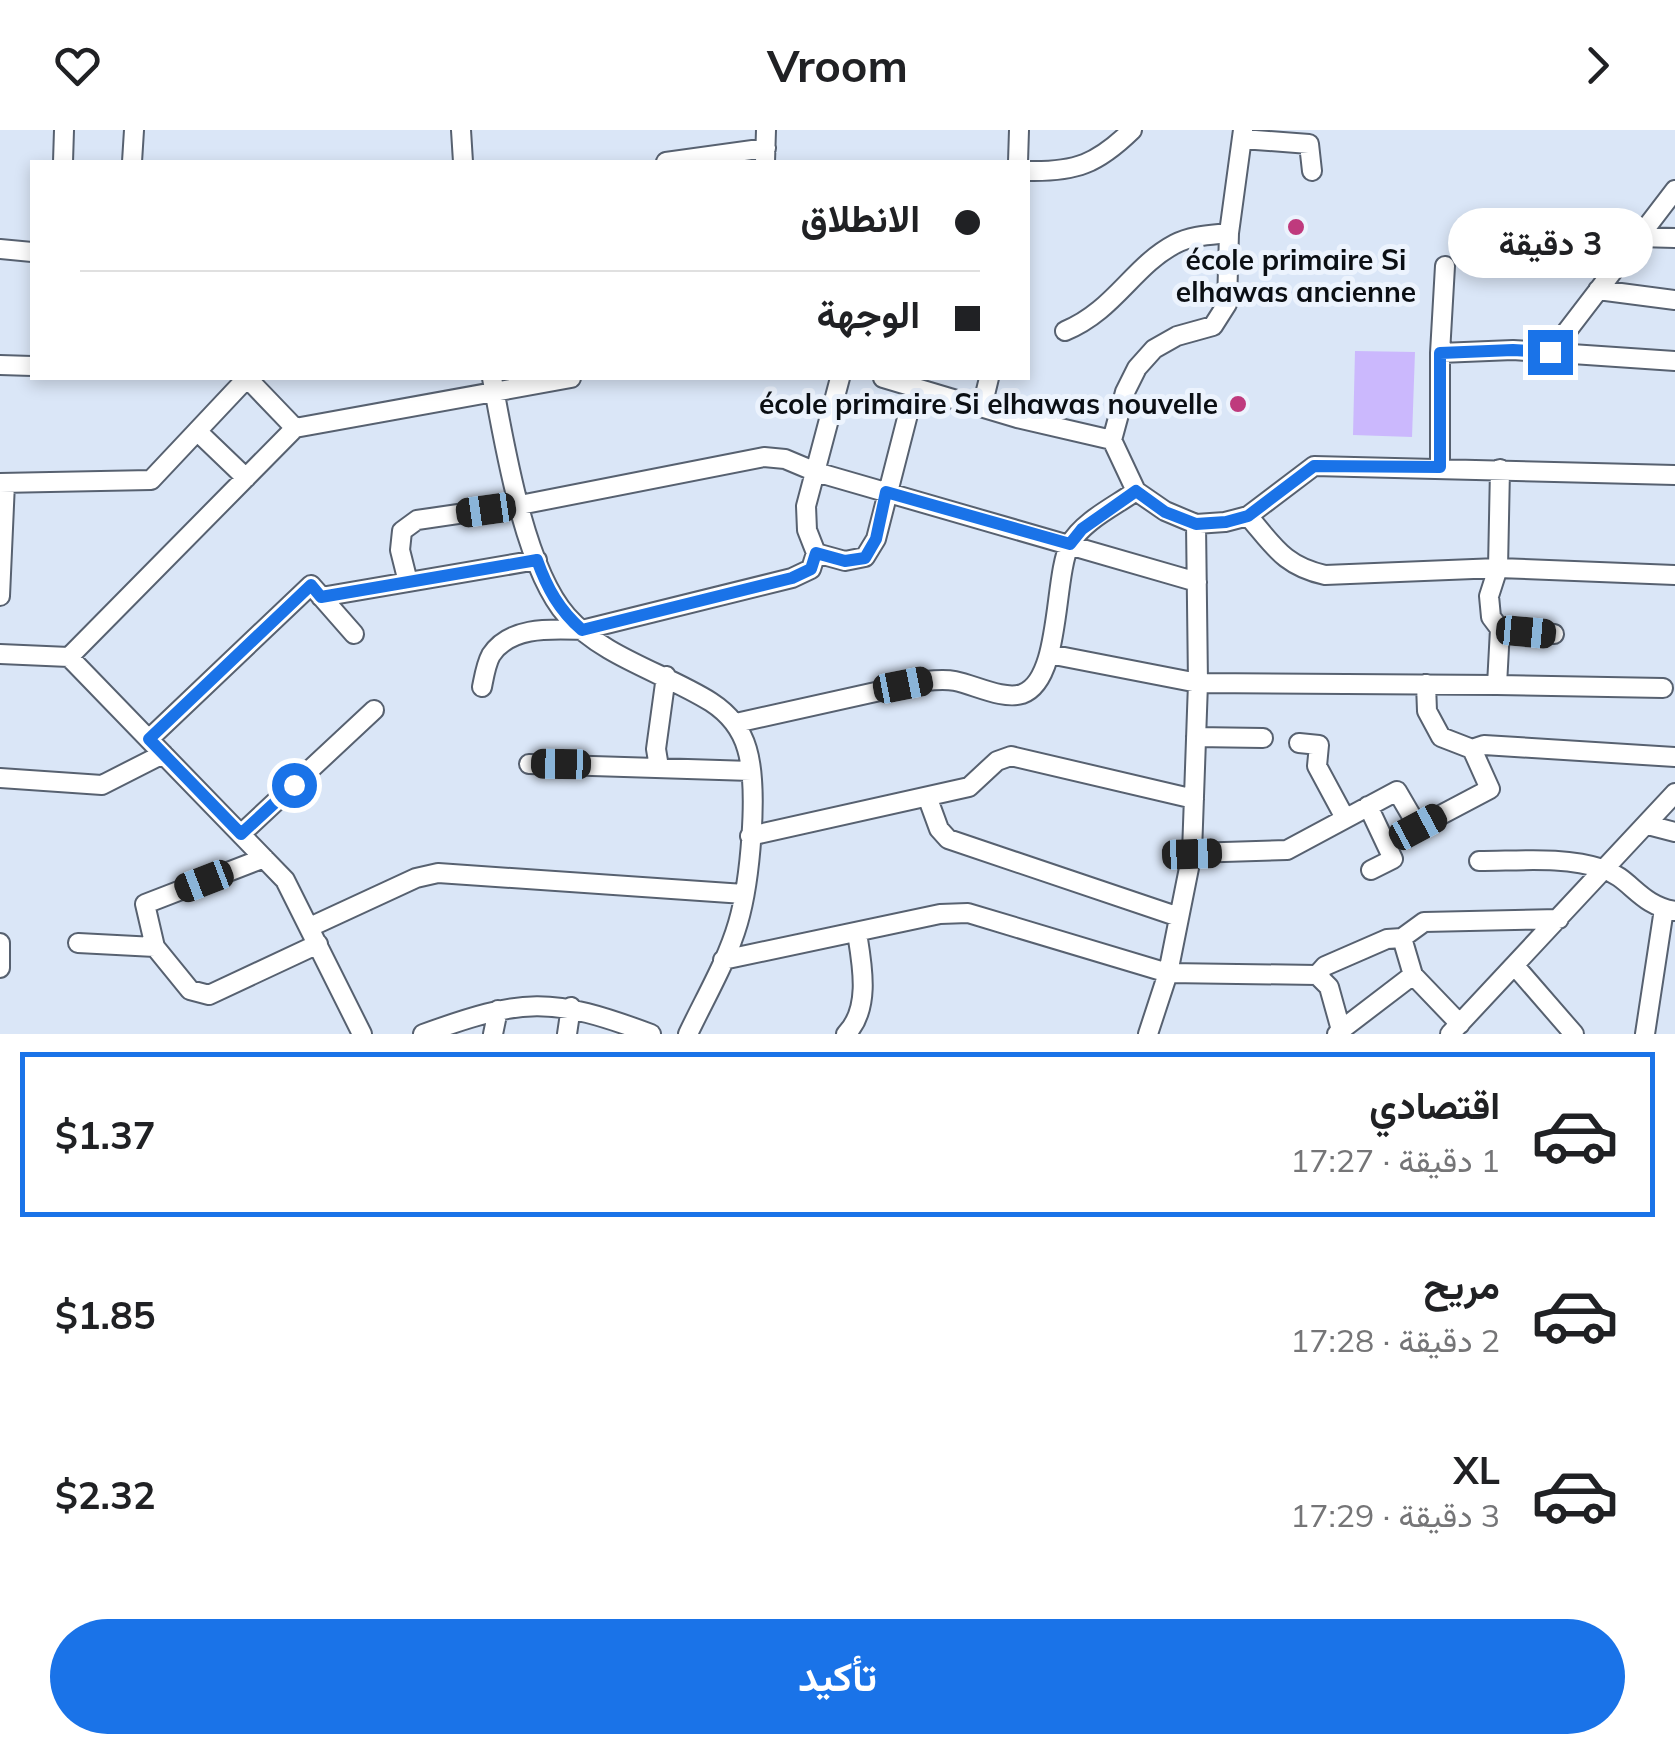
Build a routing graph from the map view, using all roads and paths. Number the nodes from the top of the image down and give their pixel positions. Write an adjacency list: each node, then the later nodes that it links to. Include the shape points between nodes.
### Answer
1 (64, 130): 8 (street)
2 (134, 130): 9 (street)
3 (461, 130): 10 (street)
4 (1019, 130): 12 (street)
5 (1132, 130): 13 (street, via 1087,166)
6 (1242, 134): 14 (street, via 1309,144); 16 (street)
7 (766, 147): 11 (street)
8 (63, 160)
9 (132, 160)
10 (463, 160)
11 (679, 160)
12 (1018, 160)
13 (1030, 171)
14 (1312, 171)
15 (1675, 190): 17 (street)
16 (1229, 233): 24 (street, via 1172,246 1105,309); 41 (street, via 1227,304 1213,326 1177,336 1137,368)
17 (1638, 238): 18 (street); 22 (street)
18 (1675, 238)
19 (0, 249): 20 (street)
20 (30, 252)
21 (1445, 266): 26 (street)
22 (1598, 290): 23 (street); 25 (street)
23 (1675, 300)
24 (1065, 331)
25 (1550, 352): 26 (street); 27 (street)
26 (1440, 353): 42 (street)
27 (1675, 361)
28 (0, 365): 29 (street)
29 (30, 366)
30 (245, 380): 40 (street)
31 (249, 380): 39 (street)
32 (552, 380): 36 (street)
33 (839, 380): 44 (street)
34 (890, 380): 37 (street)
35 (989, 380): 38 (street)
36 (494, 386): 39 (street); 50 (street)
37 (915, 387): 38 (street); 49 (street)
38 (982, 408): 41 (street)
39 (295, 428): 46 (street)
40 (197, 431): 46 (street); 47 (street, via 151,480)
41 (1112, 440): 48 (street)
42 (1440, 467): 43 (street); 51 (street, via 1314,466)
43 (1500, 469): 45 (street); 56 (street)
44 (816, 472): 49 (street); 50 (street, via 784,459 742,459); 54 (street, via 806,506)
45 (1675, 474)
46 (246, 478): 68 (street)
47 (2, 483): 60 (street)
48 (1136, 491): 52 (street); 53 (street)
49 (886, 492): 53 (street); 54 (street, via 865,558 845,561)
50 (520, 505): 55 (street); 58 (street, via 417,520 402,531)
51 (1248, 516): 52 (street); 56 (street, via 1285,558 1325,575)
52 (1196, 524): 59 (street)
53 (1070, 544): 59 (street); 67 (street)
54 (816, 553): 62 (street, via 811,569 792,578)
55 (537, 560): 58 (street); 62 (street, via 547,586)
56 (1498, 568): 57 (street); 63 (street, via 1489,596)
57 (1675, 575)
58 (408, 582): 61 (street)
59 (1197, 582): 70 (street)
60 (0, 596)
61 (321, 597): 64 (street); 79 (street, via 311,585)
62 (582, 630): 69 (street); 73 (street, via 509,638 490,656)
63 (1500, 630): 65 (street); 72 (street)
64 (354, 634)
65 (1554, 634)
66 (0, 654): 68 (street)
67 (1050, 654): 70 (street); 76 (street, via 1025,693 924,681)
68 (69, 657): 79 (street)
69 (666, 676): 76 (street); 85 (street)
70 (1198, 683): 71 (street); 77 (street)
71 (1426, 684): 72 (street); 81 (street, via 1427,712 1441,737)
72 (1497, 685): 74 (street)
73 (482, 687)
74 (1663, 688)
75 (374, 710): 95 (street)
76 (736, 723): 86 (street)
77 (1196, 737): 78 (street); 90 (street)
78 (1263, 738)
79 (149, 739): 82 (street)
80 (1299, 743): 92 (street, via 1319,745 1317,766)
81 (1472, 749): 83 (street); 91 (street, via 1490,789 1418,827 1397,791)
82 (163, 754): 87 (street, via 102,785); 95 (street)
83 (1675, 757)
84 (529, 764): 85 (street)
85 (659, 767): 86 (street)
86 (751, 771): 96 (street)
87 (0, 778)
88 (1675, 793): 93 (street)
89 (928, 798): 90 (street, via 970,787 996,761 1011,756); 96 (street); 104 (street, via 948,840)
90 (1194, 800): 97 (street)
91 (1368, 806): 92 (street); 101 (street, via 1392,859)
92 (1345, 818): 97 (street, via 1286,850)
93 (1648, 825): 94 (street); 100 (street)
94 (1675, 832)
95 (241, 834): 98 (street)
96 (750, 836): 102 (street)
97 (1192, 854): 104 (street)
98 (264, 858): 107 (street); 111 (street, via 145,904)
99 (1479, 862): 100 (street, via 1555,860)
100 (1606, 869): 103 (street, via 1656,908); 105 (street)
101 (1371, 870)
102 (744, 894): 107 (street, via 438,873 416,878); 112 (street)
103 (1669, 910): 131 (street)
104 (1180, 917): 115 (street)
105 (1559, 919): 108 (street, via 1424,922); 113 (street)
106 (857, 933): 112 (street); 115 (street, via 968,913); 128 (street, via 864,974 860,1005)
107 (314, 935): 111 (street, via 208,996 190,990); 122 (street)
108 (1395, 939): 116 (street); 117 (street)
109 (0, 943): 114 (street)
110 (78, 943): 111 (street)
111 (155, 947)
112 (723, 960): 127 (street)
113 (1515, 966): 120 (street); 130 (street)
114 (0, 968)
115 (1168, 973): 116 (street); 129 (street)
116 (1317, 975): 121 (street, via 1328,988)
117 (1414, 975): 120 (street); 121 (street)
118 (571, 1008): 119 (street, via 534,1004); 125 (street); 126 (street)
119 (498, 1010): 123 (street); 124 (street)
120 (1455, 1029)
121 (1339, 1032)
122 (362, 1034)
123 (423, 1034)
124 (493, 1034)
125 (567, 1034)
126 (651, 1034)
127 (688, 1034)
128 (846, 1034)
129 (1148, 1034)
130 (1574, 1034)
131 (1645, 1034)

